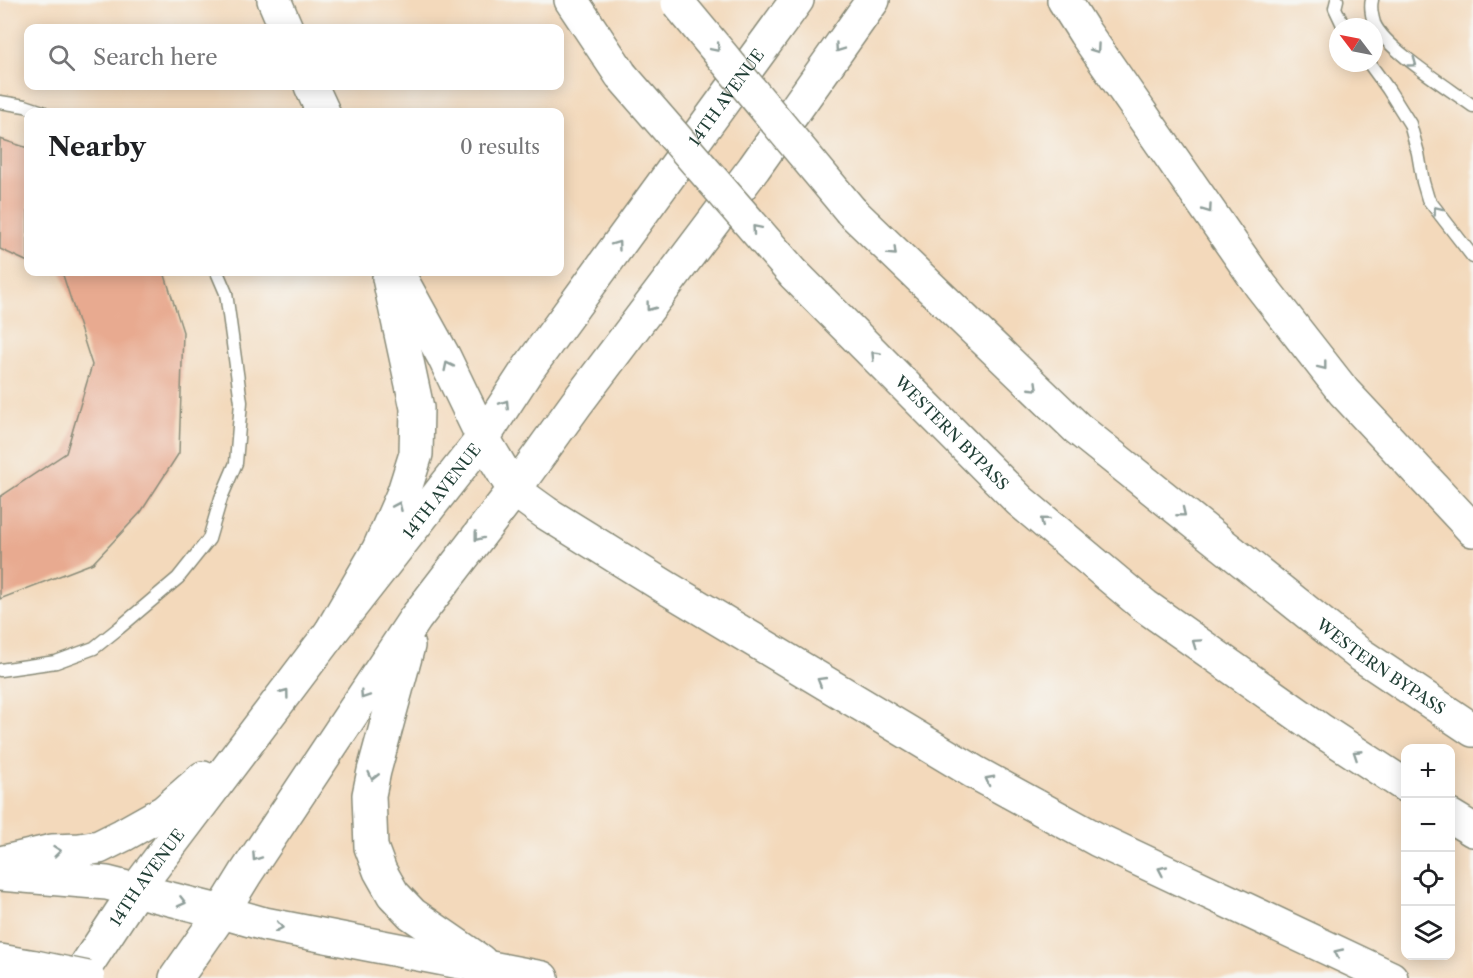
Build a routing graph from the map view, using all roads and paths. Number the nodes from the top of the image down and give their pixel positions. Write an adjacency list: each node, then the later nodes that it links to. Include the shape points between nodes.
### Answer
1 (274, 0): 10 (main road)
2 (571, 0): 29 (main road, WESTERN BYPASS, one-way to 2, bridge, via 1144,606 1020,501 794,274 621,75)
3 (797, 0): 21 (main road, 14TH AVENUE, one-way to 3, via 528,369)
4 (873, 0): 22 (main road, one-way to 22, via 754,168)
5 (1064, 0): 23 (main road, one-way to 23, via 1261,286 1344,392)
6 (1337, 0): 9 (lane, via 1335,8)
7 (1372, 0): 14 (lane, one-way to 14, via 1374,24 1385,38)
8 (677, 2): 27 (main road, WESTERN BYPASS, one-way to 27, bridge, via 851,211 1077,428 1358,653)
9 (1340, 18)
10 (284, 24)
11 (1376, 72): 17 (lane, one-way to 11, via 1428,198 1410,124)
12 (313, 90): 16 (main road)
13 (0, 102): 15 (lane)
14 (1473, 106)
15 (31, 108)
16 (321, 108)
17 (1473, 257)
18 (219, 276): 26 (lane, via 226,293 241,402 236,463 209,539 178,578 94,648 56,662)
19 (388, 276): 25 (main road, one-way to 19, via 379,549 416,454 417,408)
20 (398, 276): 21 (main road, one-way to 20)
21 (483, 438): 22 (main road); 25 (main road, 14TH AVENUE)
22 (514, 490): 24 (main road, one-way to 24); 42 (main road, one-way to 22, via 1098,840 974,772 667,588)
23 (1473, 530)
24 (415, 619): 35 (main road, one-way to 35); 37 (main road, one-way to 37, via 369,795 371,847 393,894 412,914)
25 (331, 632): 28 (main road, 14TH AVENUE, one-way to 25)
26 (0, 670)
27 (1473, 730)
28 (254, 733): 32 (main road, one-way to 28, via 52,851 99,847 123,836 164,812); 34 (main road, 14TH AVENUE)
29 (1401, 783)
30 (1455, 819): 31 (main road)
31 (1473, 830)
32 (0, 863)
33 (0, 874): 34 (main road, via 107,883)
34 (136, 890): 35 (main road, one-way to 35); 38 (main road, 14TH AVENUE)
35 (222, 912): 37 (main road, one-way to 37, via 264,924); 40 (main road)
36 (0, 961): 39 (main road, bridge)
37 (490, 969): 41 (main road)
38 (78, 978)
39 (87, 978)
40 (176, 978)
41 (542, 978)
42 (1391, 978)

